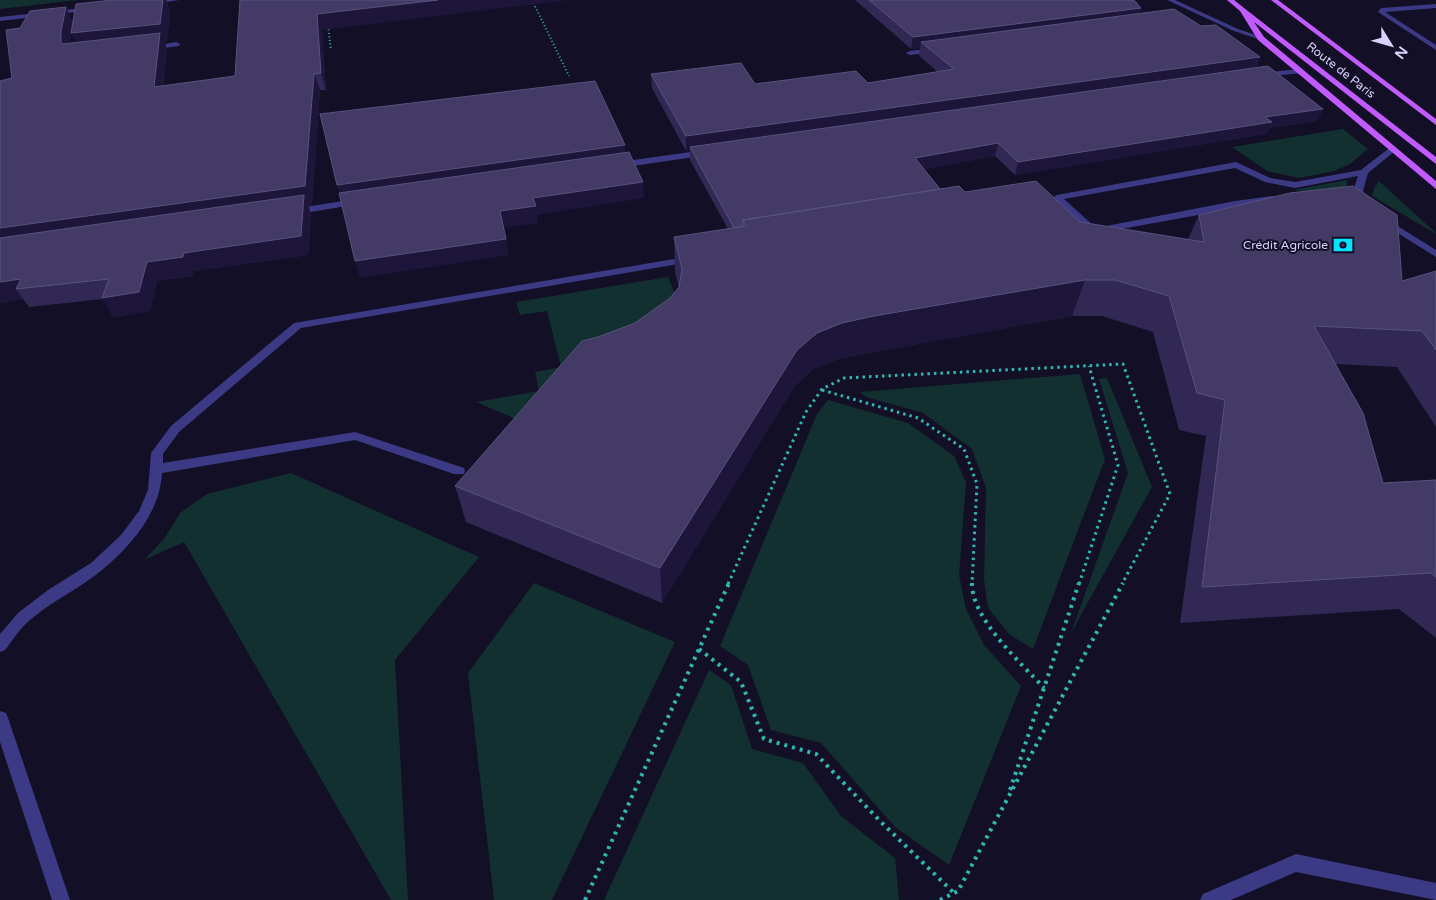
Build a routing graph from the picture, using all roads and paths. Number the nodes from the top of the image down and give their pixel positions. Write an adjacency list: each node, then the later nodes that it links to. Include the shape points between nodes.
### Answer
1 (176, 0): 6 (street)
2 (532, 0): 20 (path)
3 (1170, 0): 12 (street, via 1236,30)
4 (1230, 0): 9 (main road, Route de Paris)
5 (1274, 0): 22 (main road, Route de Paris)
6 (139, 4)
7 (1436, 6): 14 (street, via 1381,10)
8 (102, 8): 10 (street, via 82,14)
9 (1242, 9): 12 (main road); 25 (main road, Route de Paris)
10 (0, 20)
11 (328, 21): 16 (path)
12 (1262, 38): 19 (main road)
13 (176, 44): 15 (street)
14 (1436, 48)
15 (139, 49)
16 (331, 50)
17 (939, 50): 18 (street)
18 (910, 53)
19 (1300, 71): 21 (street); 23 (main road)
20 (569, 76)
21 (1247, 77)
22 (1436, 122)
23 (1392, 150): 27 (street); 28 (main road)
24 (712, 152): 26 (street)
25 (1436, 161)
26 (614, 166)
27 (1364, 172): 29 (street, via 1295,185 1268,180 1236,166 1052,199 1094,231 1234,204); 32 (street, via 1358,191 1366,208)
28 (1436, 186)
29 (1285, 198)
30 (366, 201): 31 (street)
31 (287, 212)
32 (1436, 254)
33 (707, 257): 36 (street, via 298,325 174,429 157,453)
34 (1089, 366): 35 (path, via 844,378); 40 (path, via 1118,465); 42 (path, via 1123,364 1170,494)
35 (822, 390): 39 (path, via 806,412); 40 (path, via 918,418 964,449 977,484 972,591 991,632)
36 (156, 469): 37 (street, via 355,436); 38 (street, via 155,490 144,514 126,539 96,567 52,594 23,617)
37 (459, 471)
38 (0, 645)
39 (699, 649): 44 (path, via 741,682 764,738 816,754); 46 (path)
40 (1044, 688): 42 (path)
41 (0, 718): 45 (street)
42 (1007, 800): 44 (path)
43 (1436, 892): 48 (street, via 1296,863)
44 (954, 893): 47 (path)
45 (62, 900)
46 (585, 900)
47 (940, 900)
48 (1209, 900)

